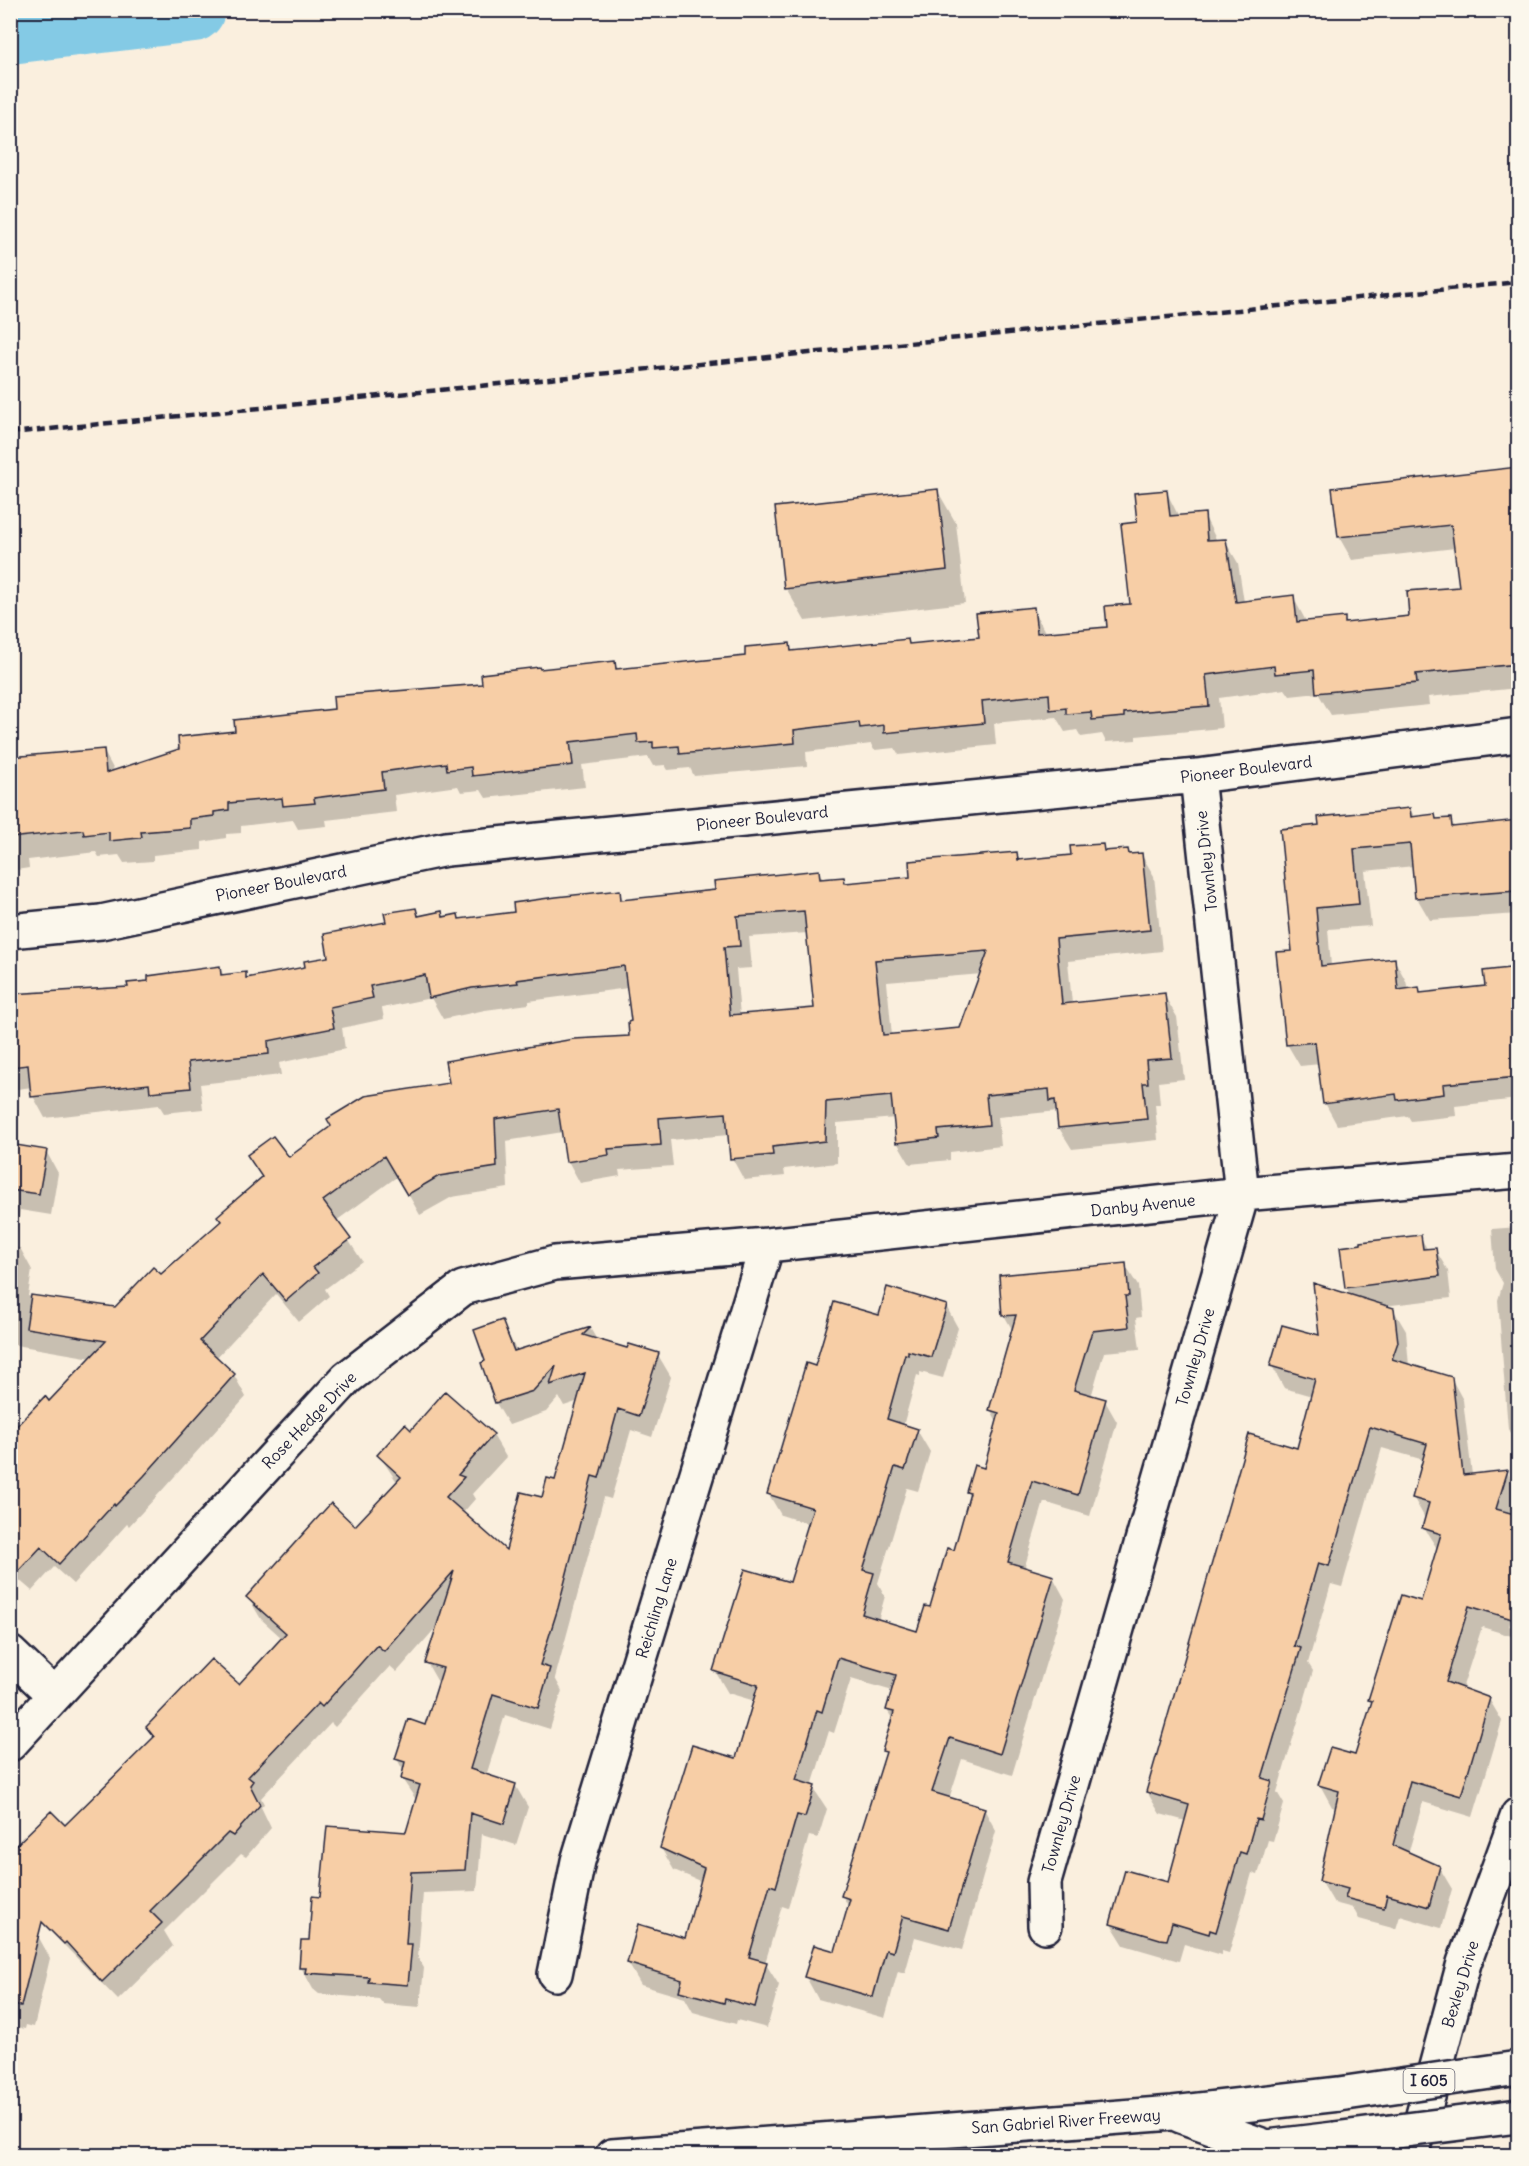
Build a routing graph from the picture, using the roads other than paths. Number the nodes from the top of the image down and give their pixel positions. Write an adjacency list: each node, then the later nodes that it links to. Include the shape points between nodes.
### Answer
1 (1518, 735): 2 (main road, Pioneer Boulevard)
2 (1197, 776): 3 (main road, Pioneer Boulevard, via 446,849 101,922); 5 (main road, Townley Drive)
3 (10, 931)
4 (1518, 1171): 5 (main road, Danby Avenue)
5 (1242, 1194): 6 (main road, Danby Avenue); 11 (main road, Townley Drive, via 1044,1882)
6 (767, 1245): 8 (main road, Rose Hedge Drive, via 555,1263 463,1288 347,1378); 12 (main road, Reichling Lane, via 578,1861)
7 (10, 1653): 8 (main road)
8 (54, 1695): 9 (main road, Rose Hedge Drive)
9 (10, 1744)
10 (1518, 1815): 19 (main road, Bexley Drive, via 1464,1963)
11 (1045, 1926)
12 (555, 1974)
13 (1518, 2068): 14 (main road, San Gabriel River Freeway / I 605, bridge)
14 (1173, 2113): 15 (main road, bridge, via 1267,2147); 17 (main road, San Gabriel River Freeway / I 605)
15 (1518, 2116)
16 (1518, 2139): 18 (main road)
17 (612, 2156)
18 (1380, 2156)
19 (1412, 2156)

